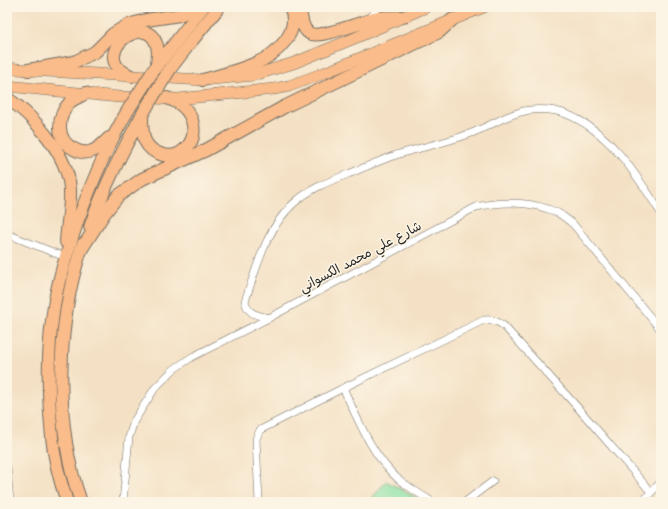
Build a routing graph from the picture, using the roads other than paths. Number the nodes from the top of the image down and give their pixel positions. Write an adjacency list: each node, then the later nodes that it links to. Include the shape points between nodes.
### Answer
1 (196, 7): 16 (highway, via 180,15 128,25 113,34 95,52 80,60)
2 (203, 7): 14 (highway)
3 (220, 7): 13 (highway)
4 (229, 7): 13 (highway)
5 (290, 7): 18 (highway, via 293,16 292,29 278,50 255,64)
6 (300, 7): 12 (highway, via 304,27 309,34 314,35)
7 (379, 7): 12 (street)
8 (426, 7): 10 (main road)
9 (484, 7): 11 (main road)
10 (403, 17): 12 (highway); 18 (main road, via 271,71)
11 (453, 19): 22 (main road, via 289,86 227,95); 27 (highway, via 438,32 284,107 206,150 142,179 118,196)
12 (368, 20)
13 (207, 21): 23 (highway, bridge, via 170,69)
14 (156, 66): 17 (highway, via 158,48 154,38 140,31 130,34 119,44 114,58 119,69); 24 (highway, bridge)
15 (7, 68): 16 (main road)
16 (28, 70): 17 (main road)
17 (131, 76): 18 (main road)
18 (204, 80)
19 (7, 86): 20 (main road)
20 (86, 93): 22 (main road); 24 (highway, via 70,102 63,112 60,125 62,138 72,148 85,153 100,147)
21 (7, 98): 28 (highway, via 26,113 44,133 67,174 70,189)
22 (167, 98): 23 (highway, via 181,105 193,123 194,133 184,151 171,156 153,151 143,134)
23 (144, 111): 27 (highway, via 106,183)
24 (114, 133): 28 (highway, via 96,173)
25 (661, 213): 29 (street, via 633,170 600,136 579,120 566,114 530,110 470,134 392,156 321,184 306,193 281,217 272,231 245,301 250,312)
26 (7, 234): 28 (street)
27 (81, 250): 38 (highway, via 67,308 62,368 65,436)
28 (65, 257): 37 (highway, via 53,313 49,367 52,438 58,475)
29 (269, 318): 30 (street, شارع علي محمد الكسواني, via 476,207 510,203 545,208 559,213 573,224); 39 (street, شارع علي محمد الكسواني, via 192,357 174,369 155,388 134,421)
30 (661, 330)
31 (343, 388): 35 (street, via 490,319 504,326); 40 (street, via 260,430 256,439); 41 (street, via 380,458 397,478)
32 (7, 468): 36 (street)
33 (493, 481): 42 (street)
34 (661, 482): 35 (street)
35 (651, 492): 43 (street)
36 (10, 502)
37 (67, 502)
38 (81, 502)
39 (123, 502)
40 (259, 502)
41 (433, 502)
42 (465, 502)
43 (642, 502)

